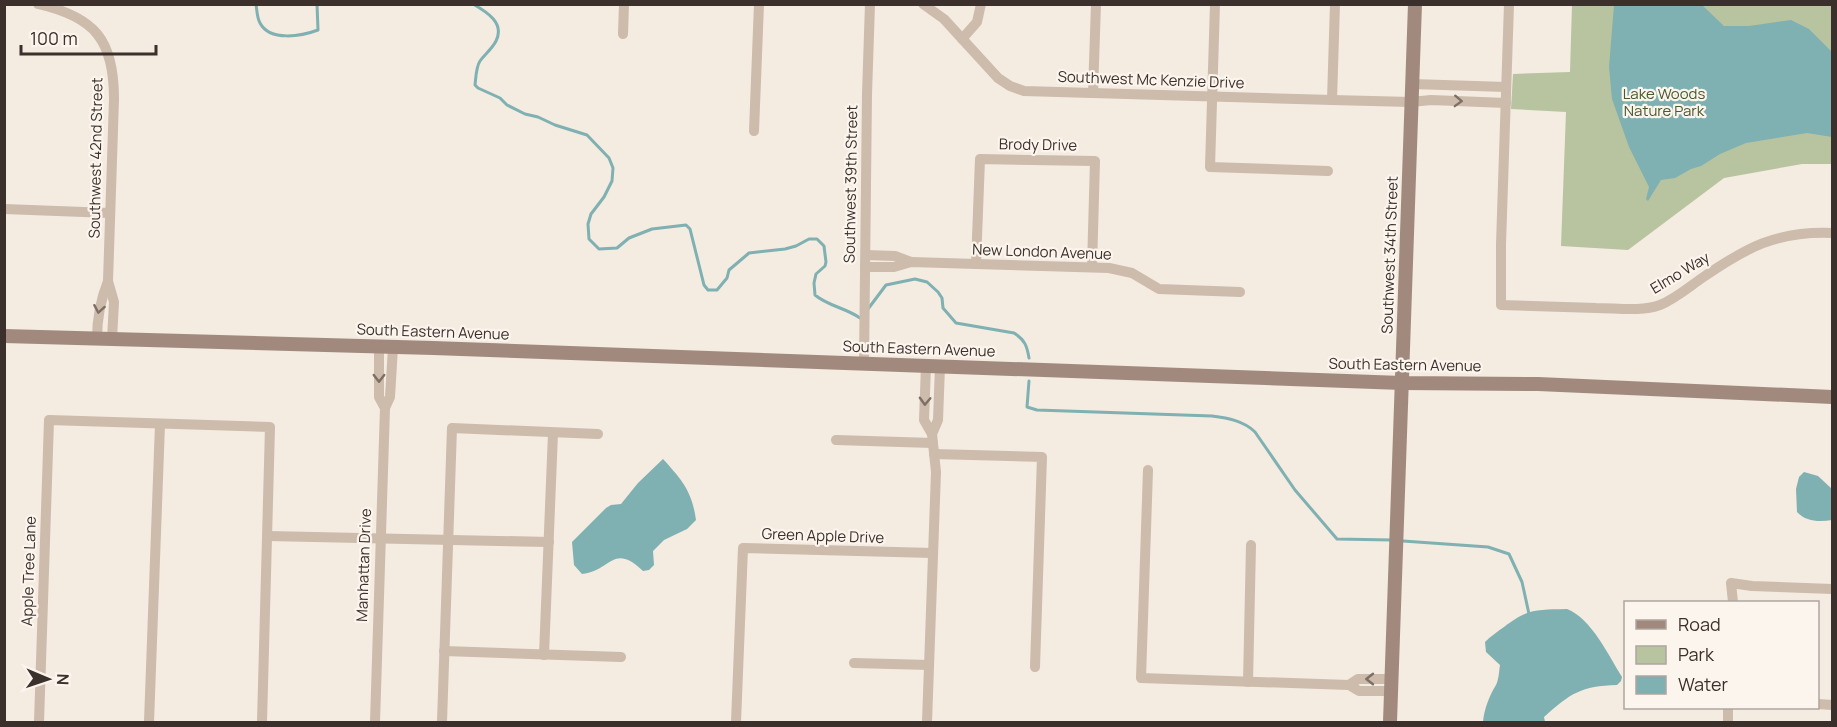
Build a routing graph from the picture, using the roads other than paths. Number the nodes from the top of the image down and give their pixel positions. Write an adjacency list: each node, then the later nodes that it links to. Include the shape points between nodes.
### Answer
1 (38, 4): 24 (street, Southwest 42nd Street, via 83,20 108,55 114,80)
2 (624, 4): 12 (street)
3 (759, 4): 21 (street)
4 (870, 4): 26 (street, Southwest 39th Street)
5 (923, 4): 13 (street, Southwest Mc Kenzie Drive)
6 (981, 4): 13 (street, via 977,22)
7 (1096, 4): 16 (street)
8 (1215, 4): 17 (street)
9 (1335, 4): 18 (street)
10 (1415, 4): 14 (street, Southwest 34th Street)
11 (1509, 4): 15 (street)
12 (623, 34)
13 (962, 39): 16 (street, Southwest Mc Kenzie Drive, via 1010,86 1032,92)
14 (1412, 84): 15 (street); 19 (street, Southwest 34th Street)
15 (1506, 87): 20 (street)
16 (1094, 93): 17 (street, Southwest Mc Kenzie Drive)
17 (1212, 97): 18 (street, Southwest Mc Kenzie Drive); 22 (street, via 1210,167)
18 (1332, 100): 19 (street, Southwest Mc Kenzie Drive)
19 (1411, 102): 20 (street, Southwest Mc Kenzie Drive, one-way to 20); 40 (street, Southwest 34th Street)
20 (1506, 103): 25 (street, Elmo Way, via 1501,305 1649,308 1671,300 1756,246 1793,234)
21 (754, 131)
22 (1328, 171)
23 (4, 209): 24 (street)
24 (110, 213): 31 (street, Southwest 42nd Street)
25 (1833, 233)
26 (866, 255): 27 (street, New London Avenue, via 895,256); 29 (street, Southwest 39th Street)
27 (911, 262): 28 (street, New London Avenue); 29 (street, New London Avenue, via 894,267)
28 (976, 264): 30 (street, New London Avenue); 30 (street, Brody Drive, via 980,159 1095,161)
29 (865, 267): 38 (street, Southwest 39th Street)
30 (1092, 267): 32 (street, New London Avenue, via 1132,273 1159,289)
31 (108, 281): 34 (street, Southwest 42nd Street, one-way to 34, via 97,320); 35 (street, Southwest 42nd Street, via 114,302)
32 (1240, 292)
33 (4, 336): 34 (street, South Eastern Avenue)
34 (97, 339): 35 (street, South Eastern Avenue)
35 (112, 339): 36 (street, South Eastern Avenue)
36 (379, 346): 37 (street, South Eastern Avenue); 42 (street, Manhattan Drive, one-way to 42, via 379,397)
37 (393, 347): 38 (street, South Eastern Avenue); 42 (street, Manhattan Drive, via 390,397)
38 (864, 363): 39 (street, South Eastern Avenue)
39 (933, 366): 40 (street, South Eastern Avenue); 47 (street, via 938,420)
40 (1402, 383): 41 (street, South Eastern Avenue, via 1538,384); 64 (street, Southwest 34th Street)
41 (1833, 397)
42 (385, 408): 50 (street, Manhattan Drive)
43 (160, 424): 49 (street, via 270,427); 65 (street, Apple Tree Lane, via 49,420); 66 (street)
44 (553, 433): 45 (street); 51 (street, via 453,428); 52 (street)
45 (598, 434)
46 (836, 440): 47 (street)
47 (933, 444): 54 (street); 62 (street, via 1042,457)
48 (1148, 470): 63 (street, via 1142,678)
49 (268, 536): 50 (street); 67 (street)
50 (380, 538): 51 (street); 68 (street, Manhattan Drive)
51 (448, 540): 52 (street); 57 (street)
52 (549, 542): 58 (street)
53 (1251, 545): 63 (street)
54 (933, 554): 61 (street); 70 (street, Green Apple Drive, via 743,548)
55 (1833, 589): 56 (street, via 1731,583)
56 (1733, 601)
57 (444, 651): 58 (street); 69 (street)
58 (544, 655): 59 (street)
59 (621, 657)
60 (854, 663): 61 (street)
61 (930, 665): 71 (street)
62 (1035, 667)
63 (1248, 681): 64 (street, via 1349,685 1359,691)
64 (1392, 685): 72 (street, Southwest 34th Street)
65 (39, 723)
66 (149, 723)
67 (262, 723)
68 (375, 723)
69 (442, 723)
70 (736, 723)
71 (927, 723)
72 (1390, 723)

